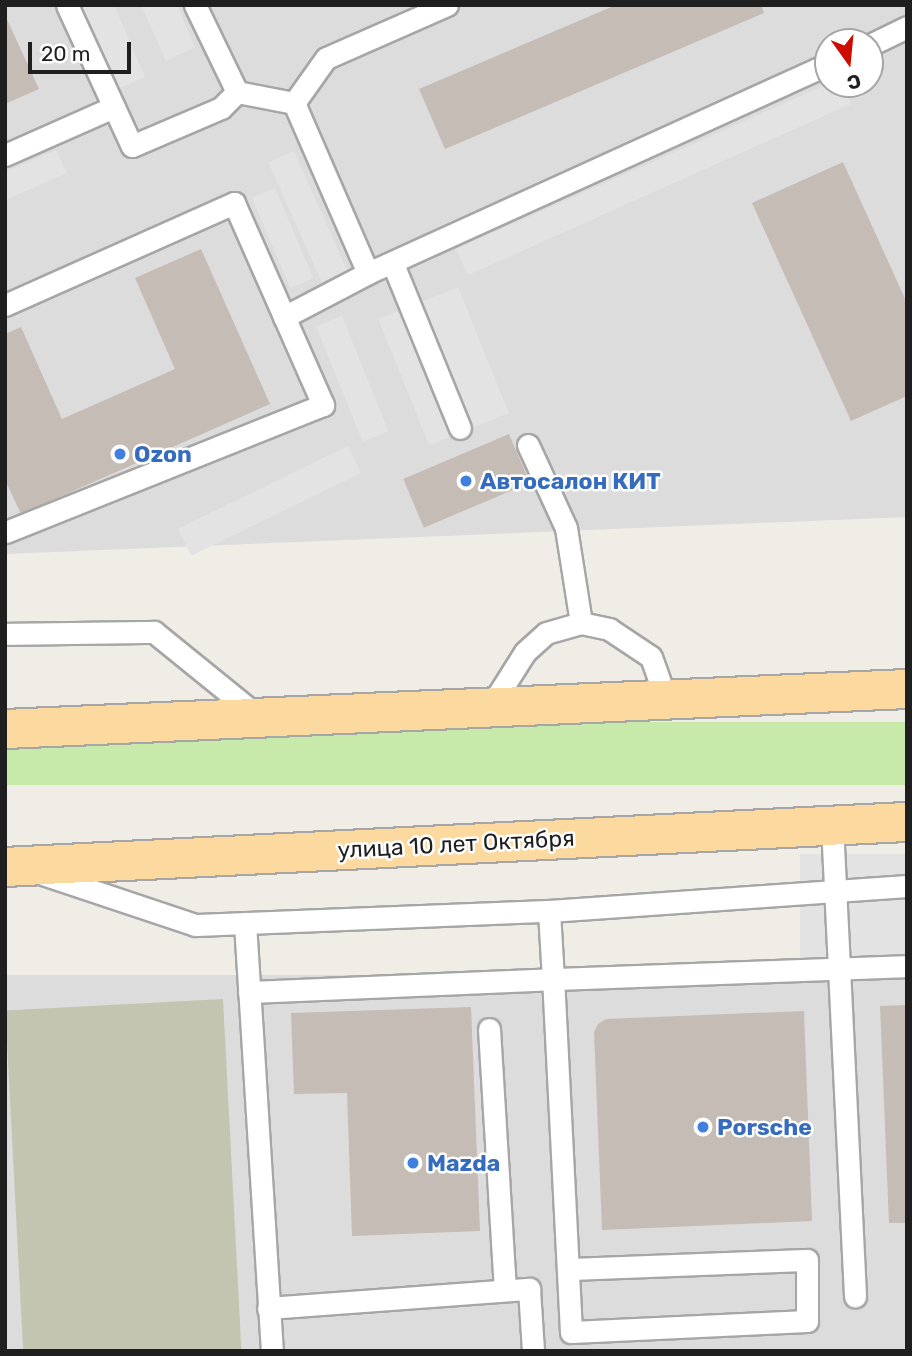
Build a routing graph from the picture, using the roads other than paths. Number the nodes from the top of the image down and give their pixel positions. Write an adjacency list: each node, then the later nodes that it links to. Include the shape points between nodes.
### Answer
1 (67, 5): 10 (lane)
2 (195, 5): 8 (lane)
3 (447, 5): 4 (lane)
4 (418, 11): 9 (lane, via 326,58)
5 (907, 27): 6 (lane)
6 (884, 38)
7 (814, 70): 12 (lane)
8 (237, 93): 9 (lane); 10 (lane, via 221,108 132,146)
9 (294, 103): 13 (lane)
10 (114, 107): 11 (lane)
11 (5, 155)
12 (393, 264): 13 (lane); 16 (lane)
13 (368, 274): 15 (lane)
14 (5, 306): 15 (lane, via 234,203)
15 (284, 317): 18 (lane, via 323,405)
16 (460, 428)
17 (527, 445): 19 (lane, via 566,528)
18 (5, 532)
19 (581, 623): 22 (lane, via 609,629 650,657); 23 (lane, via 546,633 525,652)
20 (5, 634): 24 (lane, via 154,632)
21 (907, 689): 22 (main road)
22 (667, 702): 23 (main road)
23 (489, 709): 24 (main road)
24 (261, 718): 25 (main road)
25 (5, 729)
26 (907, 822): 27 (main road, улица 10 лет Октября)
27 (832, 825): 28 (main road, улица 10 лет Октября); 30 (lane)
28 (12, 866): 32 (lane, via 195,925)
29 (907, 886): 30 (lane)
30 (836, 890): 31 (lane); 34 (lane)
31 (549, 911): 32 (lane); 35 (lane)
32 (246, 923): 36 (lane)
33 (907, 966): 34 (lane)
34 (841, 969): 35 (lane); 40 (lane)
35 (554, 979): 36 (lane); 38 (lane)
36 (249, 992): 41 (lane)
37 (489, 1029): 39 (lane)
38 (568, 1269): 38 (lane, via 807,1260 807,1321 571,1332)
39 (505, 1290): 41 (lane); 43 (lane, via 529,1289)
40 (855, 1296)
41 (268, 1308): 42 (lane)
42 (272, 1351)
43 (533, 1351)

